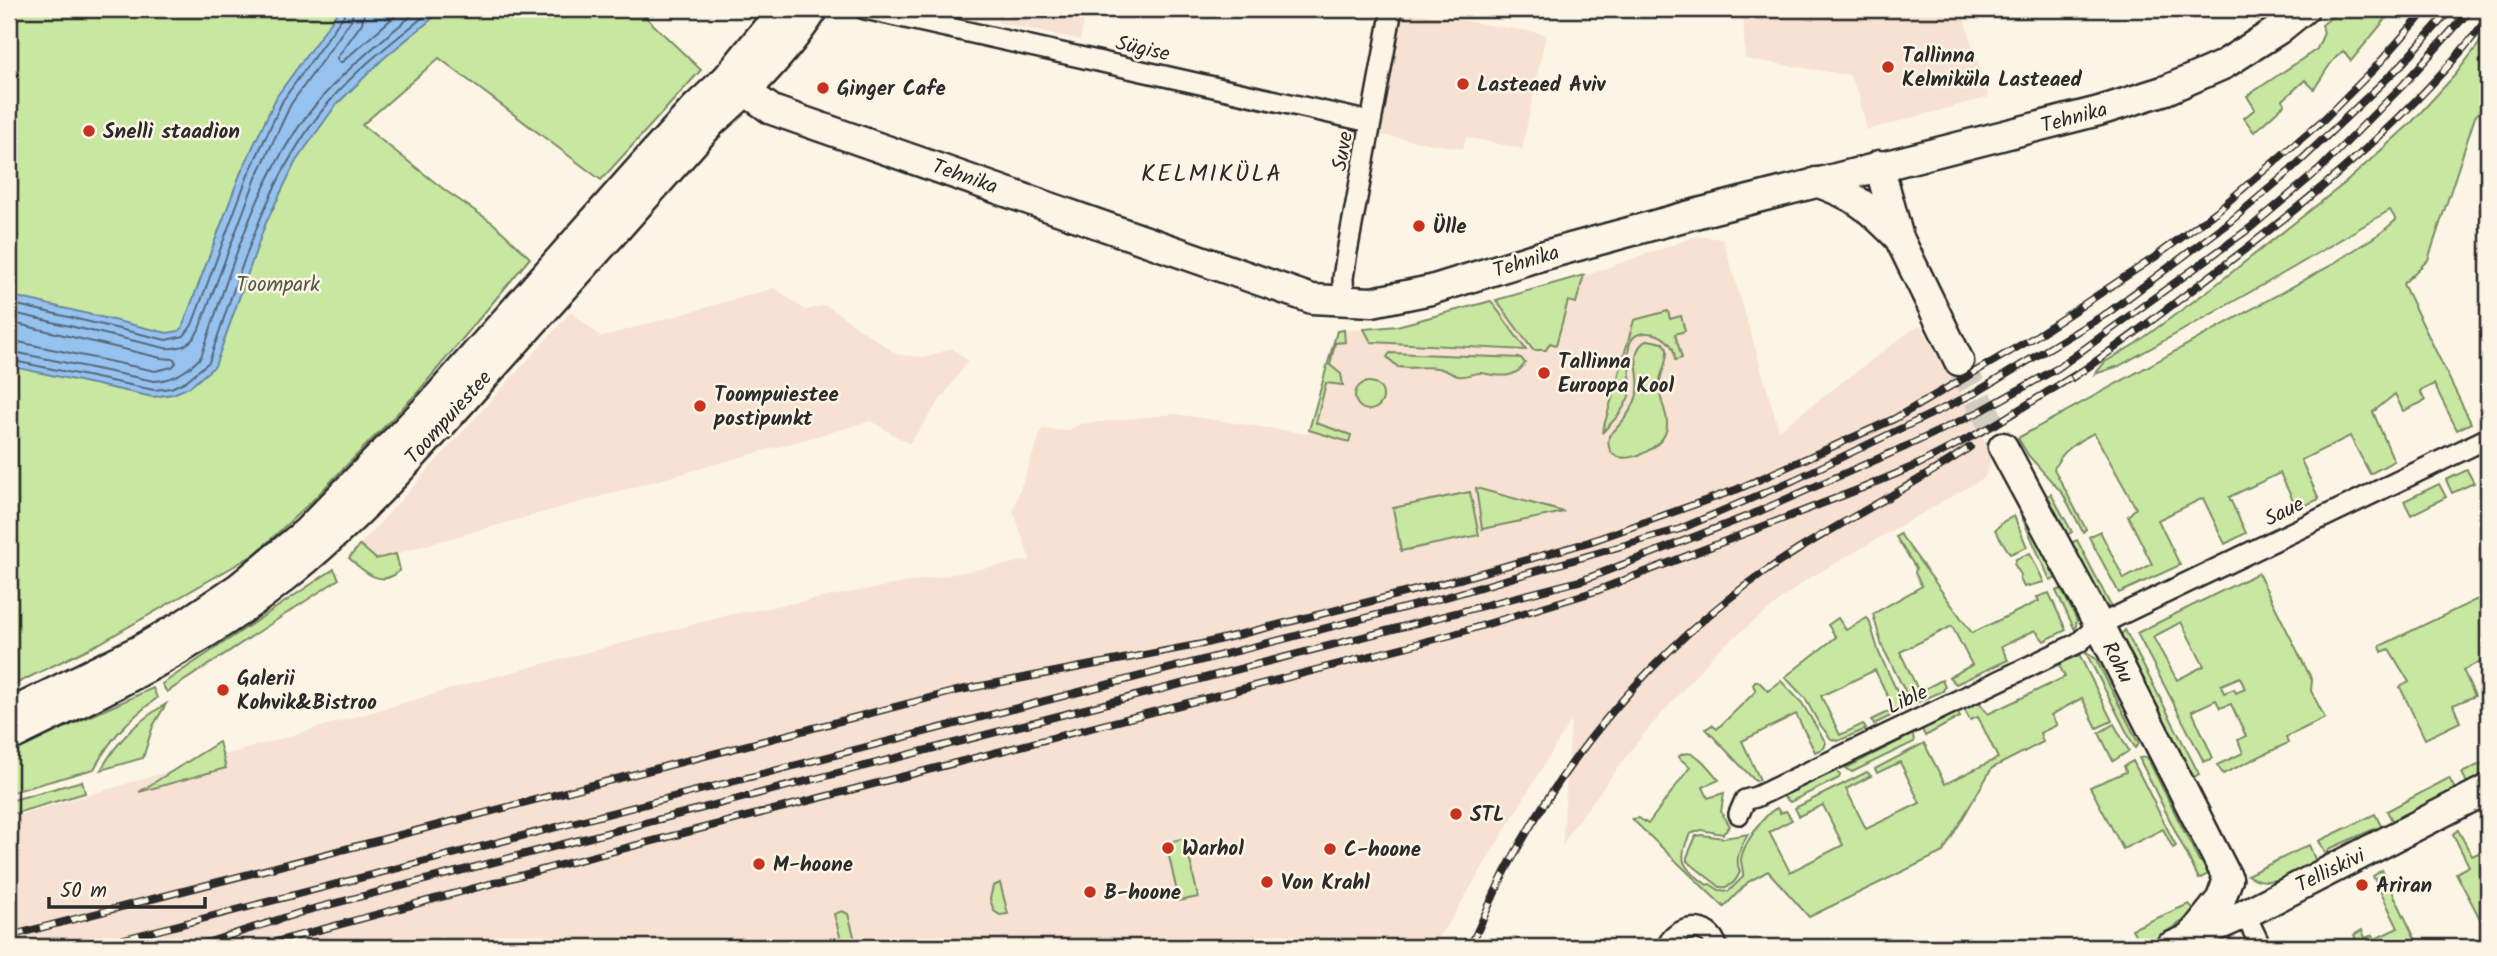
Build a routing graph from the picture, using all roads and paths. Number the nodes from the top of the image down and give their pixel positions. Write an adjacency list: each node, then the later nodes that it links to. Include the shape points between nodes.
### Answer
1 (783, 9): 6 (street, Toompuiestee)
2 (814, 9): 6 (street, Toompuiestee)
3 (865, 9): 7 (street, Sügise)
4 (1392, 9): 7 (street, Suve)
5 (2304, 9): 8 (street, Tehnika, via 2223,65 2166,90)
6 (737, 85): 11 (street, Tehnika, via 772,110 1312,299); 16 (street, Toompuiestee, via 696,107 432,404 306,532 238,588 184,624); 17 (street, Toompuiestee, via 712,122 402,468 322,546 231,617 169,657)
7 (1370, 122): 11 (street, Suve, via 1343,278)
8 (1879, 165): 9 (street, Tehnika); 10 (street)
9 (1816, 182): 10 (street, via 1866,205); 11 (street, Tehnika, via 1431,290 1372,302)
10 (1899, 238): 12 (street)
11 (1344, 302)
12 (1959, 361)
13 (2488, 438): 15 (street, Saue)
14 (2003, 447): 15 (street, Rohu)
15 (2099, 625): 19 (street, Lible, via 2078,643 1745,800); 20 (street, Rohu)
16 (9, 714)
17 (9, 737)
18 (2488, 789): 21 (street, Telliskivi)
19 (1739, 814)
20 (2228, 879): 21 (street, via 2247,887); 23 (street, via 2221,899)
21 (2287, 891): 22 (street, Telliskivi)
22 (2245, 914): 23 (street, Telliskivi); 26 (street)
23 (2181, 942)
24 (1667, 947): 25 (street, via 1678,933 1697,927 1716,940)
25 (1717, 947)
26 (2261, 947)

